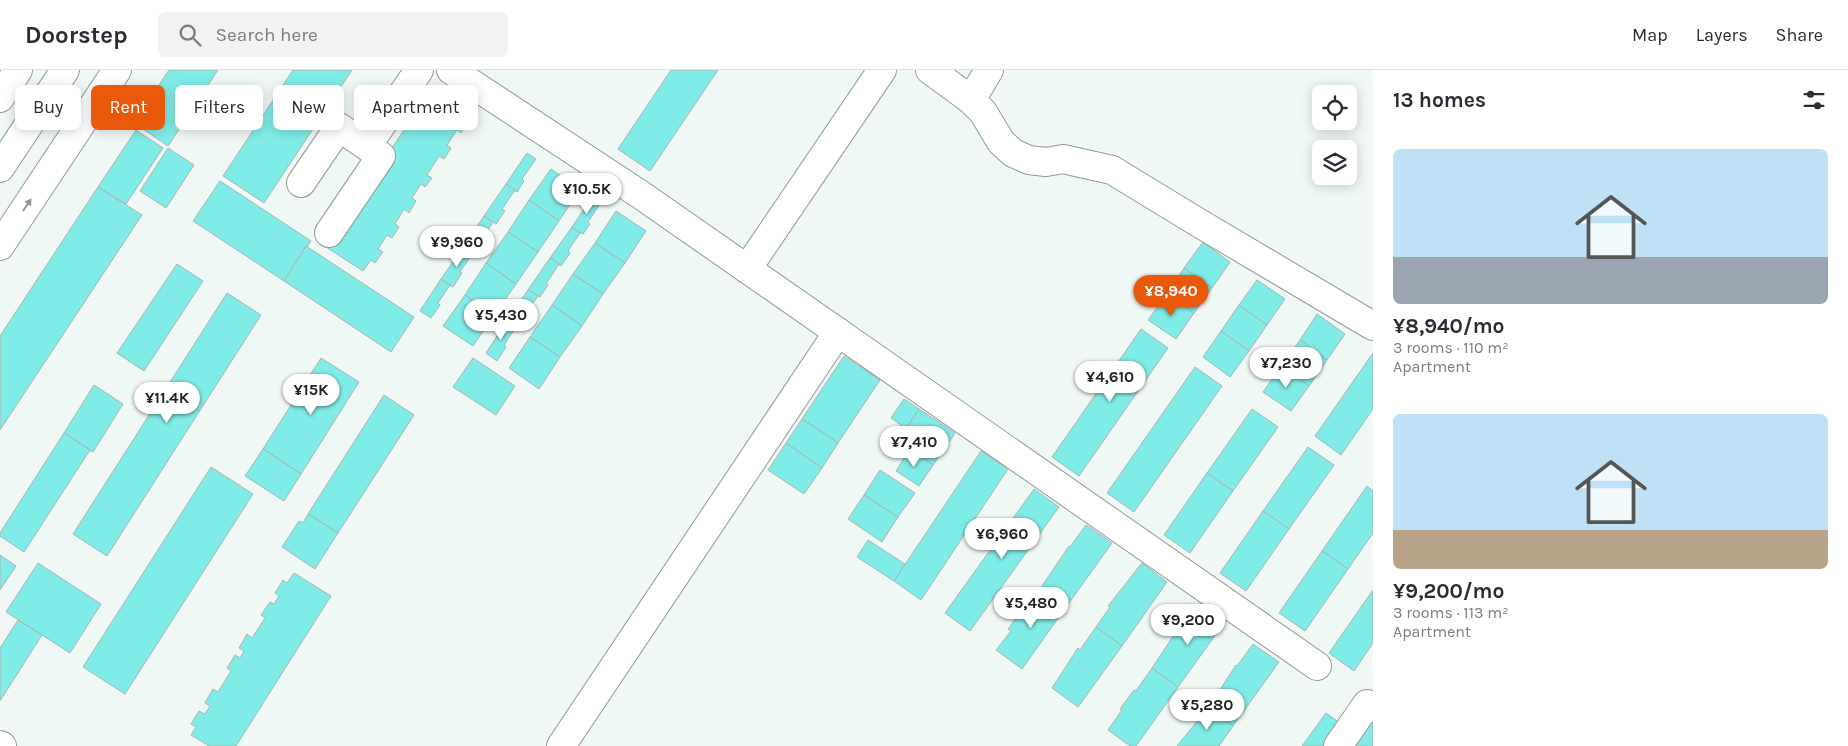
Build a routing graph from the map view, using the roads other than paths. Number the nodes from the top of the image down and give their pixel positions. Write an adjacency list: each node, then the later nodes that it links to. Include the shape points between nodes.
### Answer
1 (18, 70): 9 (street)
2 (65, 70): 12 (street)
3 (117, 70): 15 (street, one-way to 3)
4 (418, 70): 11 (street)
5 (451, 70): 16 (street)
6 (882, 70): 16 (street)
7 (930, 70): 10 (street)
8 (990, 70): 10 (street)
9 (0, 98)
10 (970, 100): 17 (street, via 983,112 1001,142 1014,153 1029,160 1046,162 1063,158 1112,170)
11 (367, 146): 13 (street, via 339,127); 14 (street, via 381,156)
12 (3, 157)
13 (301, 183)
14 (329, 233)
15 (0, 246)
16 (747, 269): 18 (street)
17 (1373, 326)
18 (838, 332): 19 (street); 21 (street)
19 (1317, 666)
20 (1373, 708): 22 (street, via 1367,704)
21 (561, 746)
22 (1338, 746)

